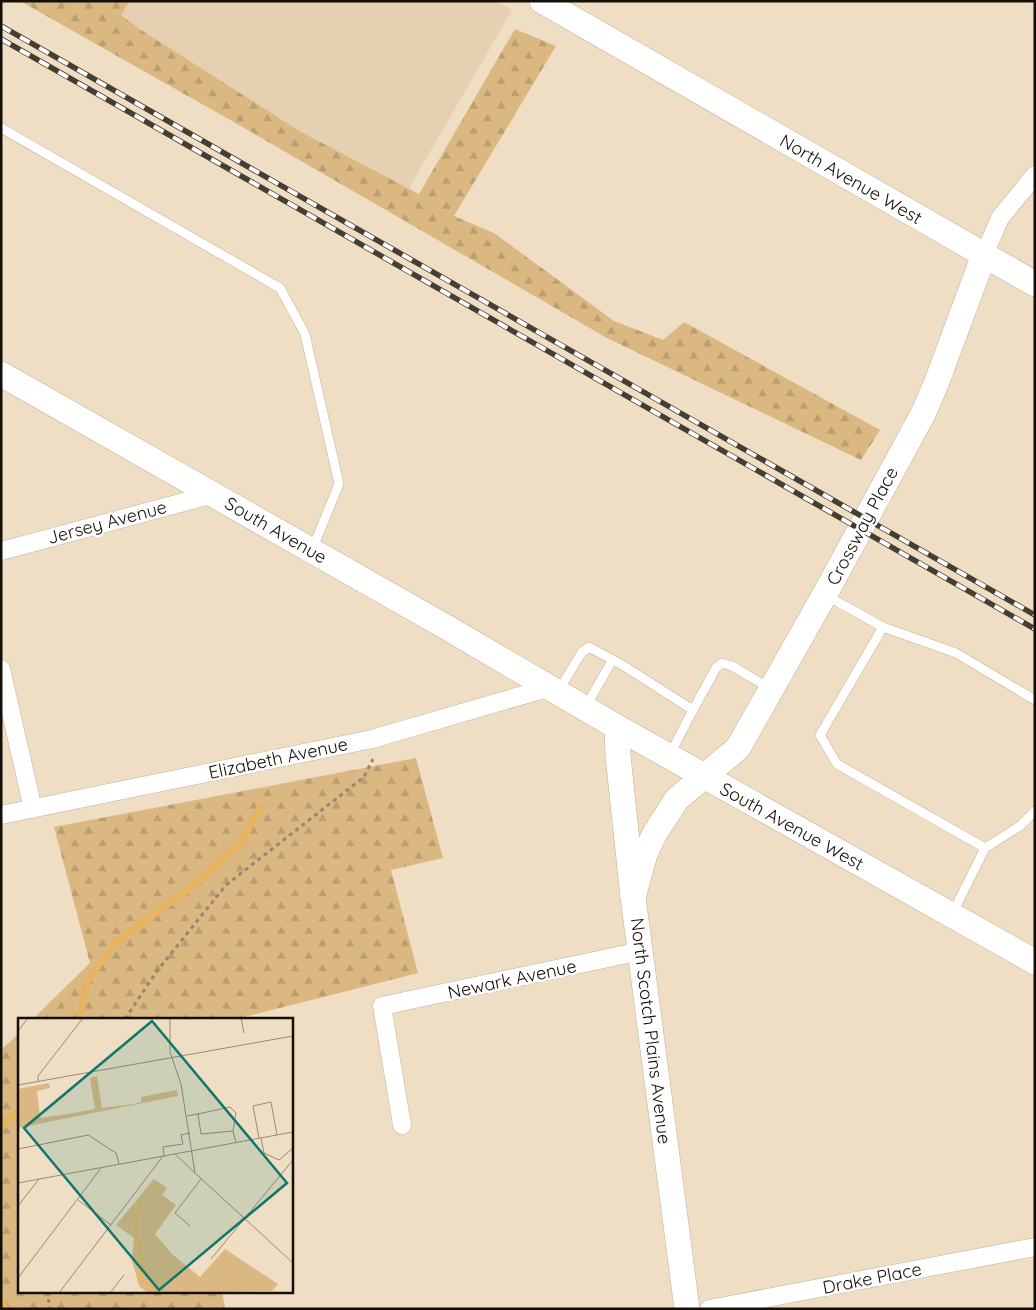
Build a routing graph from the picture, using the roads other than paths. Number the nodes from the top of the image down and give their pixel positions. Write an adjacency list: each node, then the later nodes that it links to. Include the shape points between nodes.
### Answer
1 (542, 1): 4 (main road, North Avenue West)
2 (1, 128): 8 (lane, via 280,288 305,334 339,484)
3 (1035, 175): 4 (street, via 1000,218)
4 (984, 255): 5 (main road, North Avenue West); 10 (main road, Crossway Place, via 926,406)
5 (1035, 284)
6 (1, 374): 7 (main road, South Avenue)
7 (214, 494): 8 (main road, South Avenue); 9 (street, Jersey Avenue)
8 (311, 550): 14 (main road, South Avenue)
9 (1, 551)
10 (825, 594): 11 (lane); 15 (main road, Crossway Place)
11 (883, 626): 16 (lane, via 956,652); 25 (lane, via 820,735 837,764)
12 (612, 661): 14 (lane, via 589,647 585,648); 17 (lane); 18 (lane)
13 (1, 669): 22 (street)
14 (554, 689): 17 (main road, South Avenue West); 22 (street, Elizabeth Avenue, via 372,739)
15 (771, 689): 18 (lane, via 722,663); 21 (main road, Crossway Place, via 738,748)
16 (1035, 700)
17 (585, 707): 19 (main road, South Avenue West)
18 (693, 710): 20 (lane)
19 (617, 727): 20 (main road, South Avenue West); 26 (main road)
20 (668, 756): 21 (main road, South Avenue West)
21 (705, 776): 26 (main road, North Scotch Plains Avenue, via 677,798 655,833 645,854); 27 (main road, South Avenue West)
22 (33, 809): 24 (street, Elizabeth Avenue)
23 (1035, 811): 25 (lane, via 1020,826)
24 (1, 815)
25 (985, 848): 27 (lane)
26 (634, 897): 28 (main road, North Scotch Plains Avenue)
27 (952, 916): 29 (main road, South Avenue West)
28 (641, 951): 30 (street, Newark Avenue, via 382,1006); 32 (main road, North Scotch Plains Avenue)
29 (1035, 962)
30 (402, 1125)
31 (1035, 1247): 33 (street, Drake Place)
32 (687, 1309)
33 (709, 1309)

